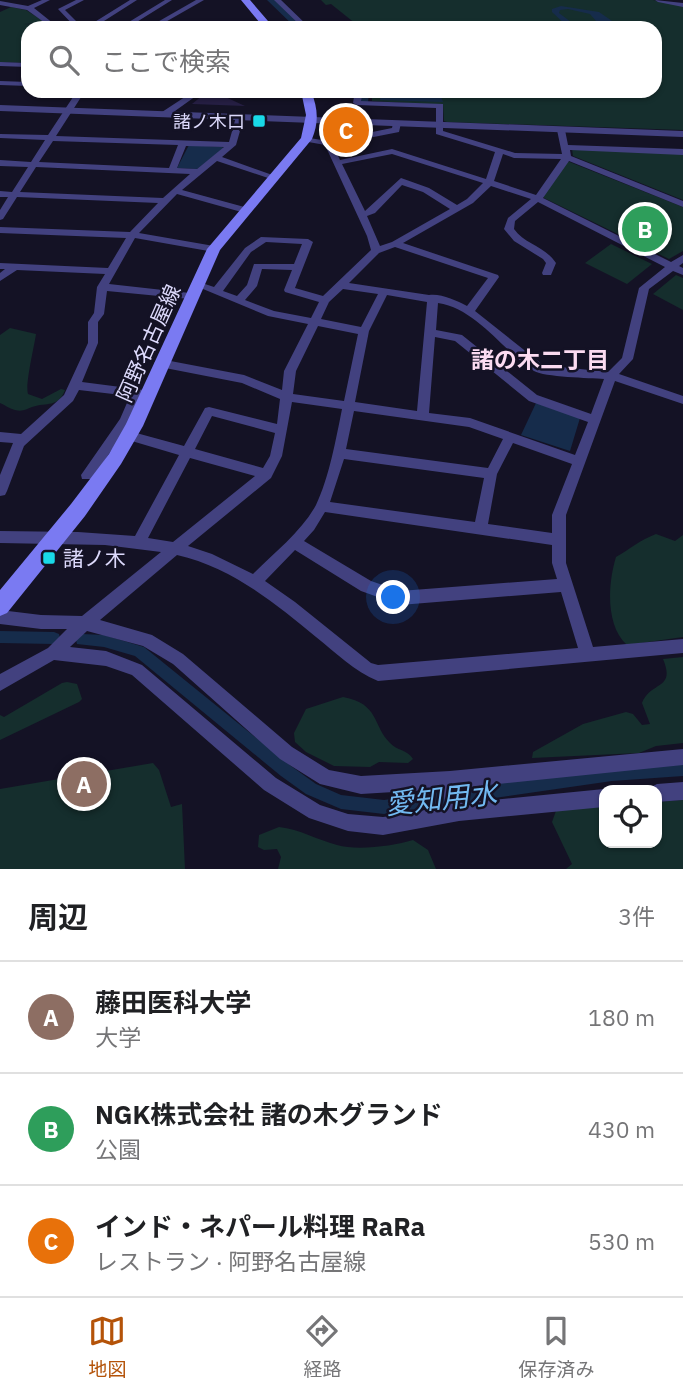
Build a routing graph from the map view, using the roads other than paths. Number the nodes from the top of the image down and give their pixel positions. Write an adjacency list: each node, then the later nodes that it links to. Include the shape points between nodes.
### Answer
1 (17, 0): 11 (street)
2 (47, 0): 13 (street)
3 (81, 0): 16 (street, via 61,9)
4 (134, 0): 17 (street)
5 (169, 0): 18 (street)
6 (201, 0): 19 (street)
7 (245, 0): 20 (main road)
8 (277, 0): 21 (street)
9 (658, 0): 12 (street)
10 (0, 3): 11 (street)
11 (8, 5): 13 (street); 14 (street)
12 (683, 5)
13 (29, 8): 15 (street)
14 (0, 9)
15 (47, 21)
16 (73, 21)
17 (100, 21)
18 (134, 21)
19 (163, 21)
20 (263, 21)
21 (299, 21)
22 (0, 64): 23 (street)
23 (21, 65)
24 (0, 83): 25 (street)
25 (21, 84)
26 (76, 98): 33 (street)
27 (189, 98): 34 (street)
28 (308, 98): 36 (main road, 阿野名古屋線)
29 (358, 98): 31 (street, via 357,103)
30 (370, 98): 31 (street)
31 (369, 103): 38 (street, via 439,106)
32 (0, 108): 33 (street)
33 (68, 111): 34 (street); 42 (street)
34 (165, 114): 35 (street)
35 (240, 117): 36 (street); 46 (street)
36 (312, 120): 37 (street); 43 (main road, 阿野名古屋線)
37 (397, 124): 38 (street); 45 (street, via 396,130)
38 (440, 125): 39 (street); 47 (street, via 439,132)
39 (561, 130): 40 (street); 48 (street)
40 (683, 134)
41 (0, 136): 42 (street)
42 (51, 138): 44 (street); 53 (street)
43 (306, 139): 45 (street); 56 (main road, 阿野名古屋線)
44 (183, 143): 46 (street); 54 (street)
45 (328, 143): 52 (street)
46 (232, 145): 50 (street)
47 (500, 151): 48 (street, via 514,155); 57 (street)
48 (566, 152): 49 (street); 61 (street); 63 (street)
49 (683, 152)
50 (215, 158): 55 (street); 56 (street)
51 (0, 163): 53 (street)
52 (337, 163): 57 (street, via 392,151); 66 (street)
53 (33, 165): 54 (street); 60 (street)
54 (172, 170): 55 (street)
55 (198, 172): 58 (street)
56 (274, 177): 65 (main road, 阿野名古屋線)
57 (489, 183): 61 (street); 64 (street)
58 (175, 191): 62 (street); 65 (street)
59 (0, 194): 60 (street)
60 (15, 195): 62 (street); 67 (street)
61 (537, 198): 77 (street); 79 (street, via 511,220 509,229 514,239 550,258)
62 (164, 201): 69 (street)
63 (683, 204)
64 (457, 209): 66 (street, via 401,181 372,211); 70 (street)
65 (245, 210): 71 (main road, 阿野名古屋線)
66 (362, 215): 72 (street)
67 (0, 218)
68 (0, 230): 69 (street)
69 (132, 235): 71 (street); 78 (street)
70 (395, 244): 72 (street); 89 (street, via 494,277)
71 (214, 249): 83 (main road, 阿野名古屋線)
72 (376, 251): 81 (street)
73 (683, 258): 77 (street)
74 (0, 266): 75 (street)
75 (14, 267): 78 (street); 80 (street)
76 (298, 267): 84 (street, via 308,242 264,239 248,250); 87 (street, via 258,266 252,286); 88 (street, via 289,290)
77 (678, 269): 94 (street, via 644,288 627,359)
78 (111, 271): 82 (street)
79 (547, 273)
80 (0, 278)
81 (340, 285): 85 (street); 88 (street)
82 (102, 287): 83 (street); 95 (street, via 93,343)
83 (193, 290): 84 (street); 93 (main road, 阿野名古屋線)
84 (217, 291): 87 (street)
85 (384, 292): 86 (street); 91 (street)
86 (433, 298): 89 (street); 92 (street)
87 (239, 300): 90 (street, via 272,314)
88 (325, 300): 90 (street)
89 (469, 311): 94 (street, via 540,369)
90 (316, 320): 91 (street); 97 (street, via 290,371)
91 (364, 331): 99 (street)
92 (431, 333): 100 (street); 101 (street, via 458,338 533,398)
93 (160, 363): 96 (main road, 阿野名古屋線); 97 (street, via 244,379)
94 (611, 376): 98 (street); 101 (street)
95 (75, 385): 96 (street); 106 (street, via 69,398)
96 (143, 394): 103 (main road, 阿野名古屋線); 113 (street)
97 (286, 397): 99 (street); 102 (street)
98 (683, 400)
99 (347, 405): 100 (street); 108 (street)
100 (423, 415): 105 (street, via 470,423)
101 (595, 419): 110 (street)
102 (282, 430): 107 (street, via 209,411); 111 (street)
103 (129, 436): 107 (street); 118 (main road, 阿野名古屋線)
104 (0, 437): 106 (street)
105 (510, 437): 110 (street); 112 (street)
106 (24, 439): 109 (street)
107 (189, 451): 111 (street); 121 (street)
108 (340, 453): 112 (street); 115 (street)
109 (5, 462): 114 (street)
110 (579, 462): 119 (street, via 559,516)
111 (266, 474): 122 (street)
112 (491, 474): 116 (street)
113 (87, 475)
114 (0, 491)
115 (322, 506): 116 (street); 120 (street)
116 (480, 530): 119 (street)
117 (0, 537): 118 (street)
118 (55, 537): 121 (street); 125 (main road, 阿野名古屋線)
119 (557, 540): 124 (street)
120 (294, 542): 123 (street); 124 (street, via 366,586 400,598)
121 (138, 543): 122 (street)
122 (177, 550): 123 (street, via 208,558); 127 (street)
123 (254, 583): 130 (street, via 378,673)
124 (565, 585): 130 (street)
125 (0, 606)
126 (0, 617): 127 (street)
127 (85, 623): 129 (street); 133 (street, via 130,633 162,647 286,753 326,778 361,785)
128 (683, 646): 130 (street)
129 (52, 653): 131 (street); 137 (street, via 98,656 138,670 270,784 314,812 366,826 398,825)
130 (588, 655)
131 (0, 682)
132 (681, 762): 133 (street)
133 (450, 782): 137 (street)
134 (683, 791): 135 (street)
135 (662, 793)
136 (599, 798): 137 (street)
137 (455, 810)

